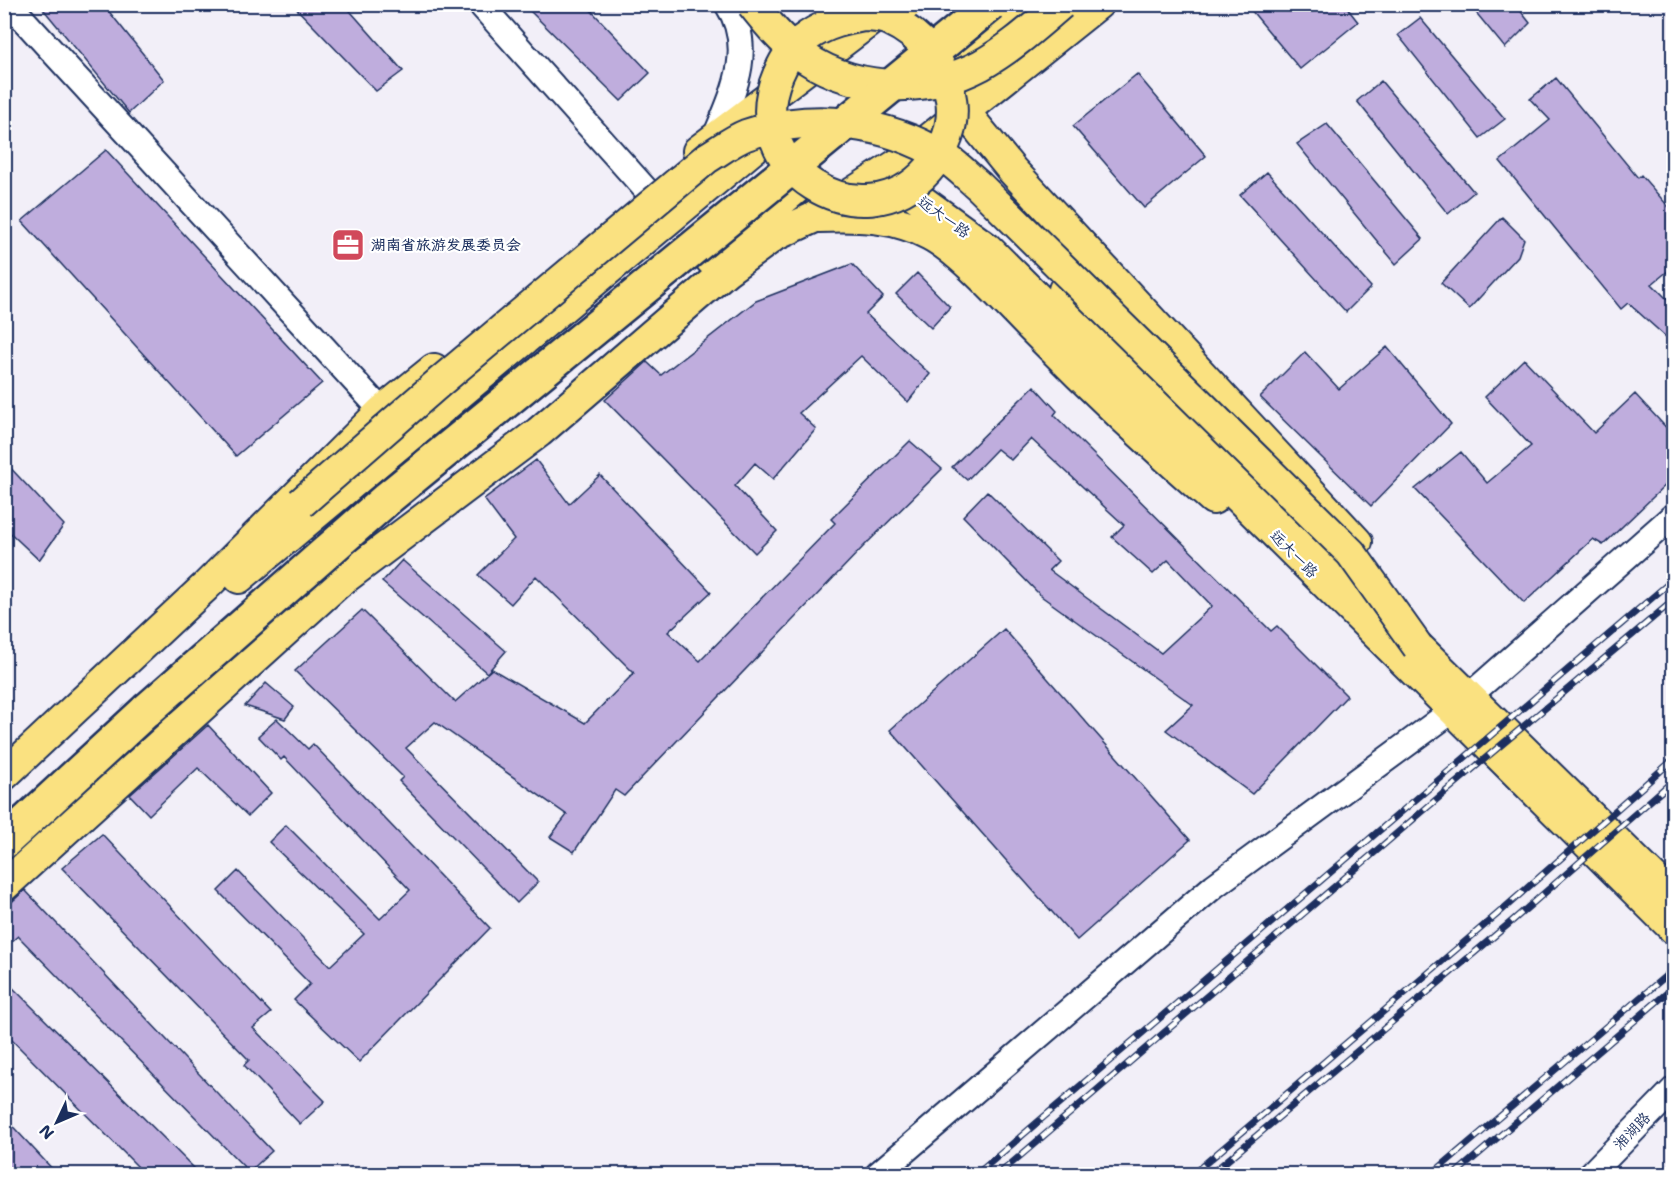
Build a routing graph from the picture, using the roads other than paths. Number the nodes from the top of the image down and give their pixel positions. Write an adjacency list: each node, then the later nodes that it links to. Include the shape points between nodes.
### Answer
1 (9, 4): 25 (street)
2 (480, 4): 23 (street)
3 (727, 4): 19 (street, via 737,20 741,51 736,85)
4 (752, 4): 12 (main road, bridge, via 778,35 815,64 866,84 907,84 946,78 980,66)
5 (764, 4): 15 (main road, bridge)
6 (828, 4): 14 (main road, bridge)
7 (892, 4): 14 (main road)
8 (907, 4): 14 (main road, bridge)
9 (955, 4): 34 (highway, bridge, via 375,484)
10 (991, 4): 35 (highway, bridge, via 389,497)
11 (1022, 4): 16 (main road)
12 (1061, 4)
13 (1098, 4): 17 (main road)
14 (855, 15): 15 (main road, bridge, via 806,37); 16 (main road, bridge, via 888,19 918,40); 19 (main road)
15 (781, 66): 18 (main road, bridge, via 771,98)
16 (942, 68): 20 (main road, bridge, via 952,106)
17 (963, 110): 24 (main road, via 867,187); 32 (main road, via 1012,170 1353,536)
18 (773, 132): 21 (main road, bridge, via 785,159); 30 (main road, via 211,601)
19 (715, 137): 23 (main road)
20 (945, 144): 22 (main road, bridge, via 922,177); 31 (main road, 远大一路, bridge, via 999,225)
21 (805, 181): 22 (main road, bridge, via 836,197 854,200 889,196); 26 (main road)
22 (906, 189): 29 (main road, 远大一路, via 987,248)
23 (648, 192): 25 (main road)
24 (813, 218): 26 (main road, via 774,236 726,271 539,432); 29 (main road, via 871,217 905,224 932,236 962,260 1134,430 1239,522)
25 (382, 411): 28 (main road)
26 (437, 499): 36 (main road, via 337,584)
27 (1674, 515): 32 (street)
28 (206, 587): 30 (main road); 31 (main road, bridge, via 442,380 707,158 745,136 787,125 825,121 877,129 913,140 945,158 979,186 1351,553)
29 (1343, 602): 32 (main road, 远大一路)
30 (160, 630): 33 (main road)
31 (1418, 647): 32 (main road, 远大一路)
32 (1460, 698): 37 (main road, 远大一路); 38 (main road, 远大一路); 40 (street, via 1214,886)
33 (4, 775)
34 (4, 815)
35 (4, 842)
36 (4, 886)
37 (1674, 898)
38 (1674, 929)
39 (1674, 1089): 41 (street, 湘湖路)
40 (878, 1174)
41 (1591, 1174)

